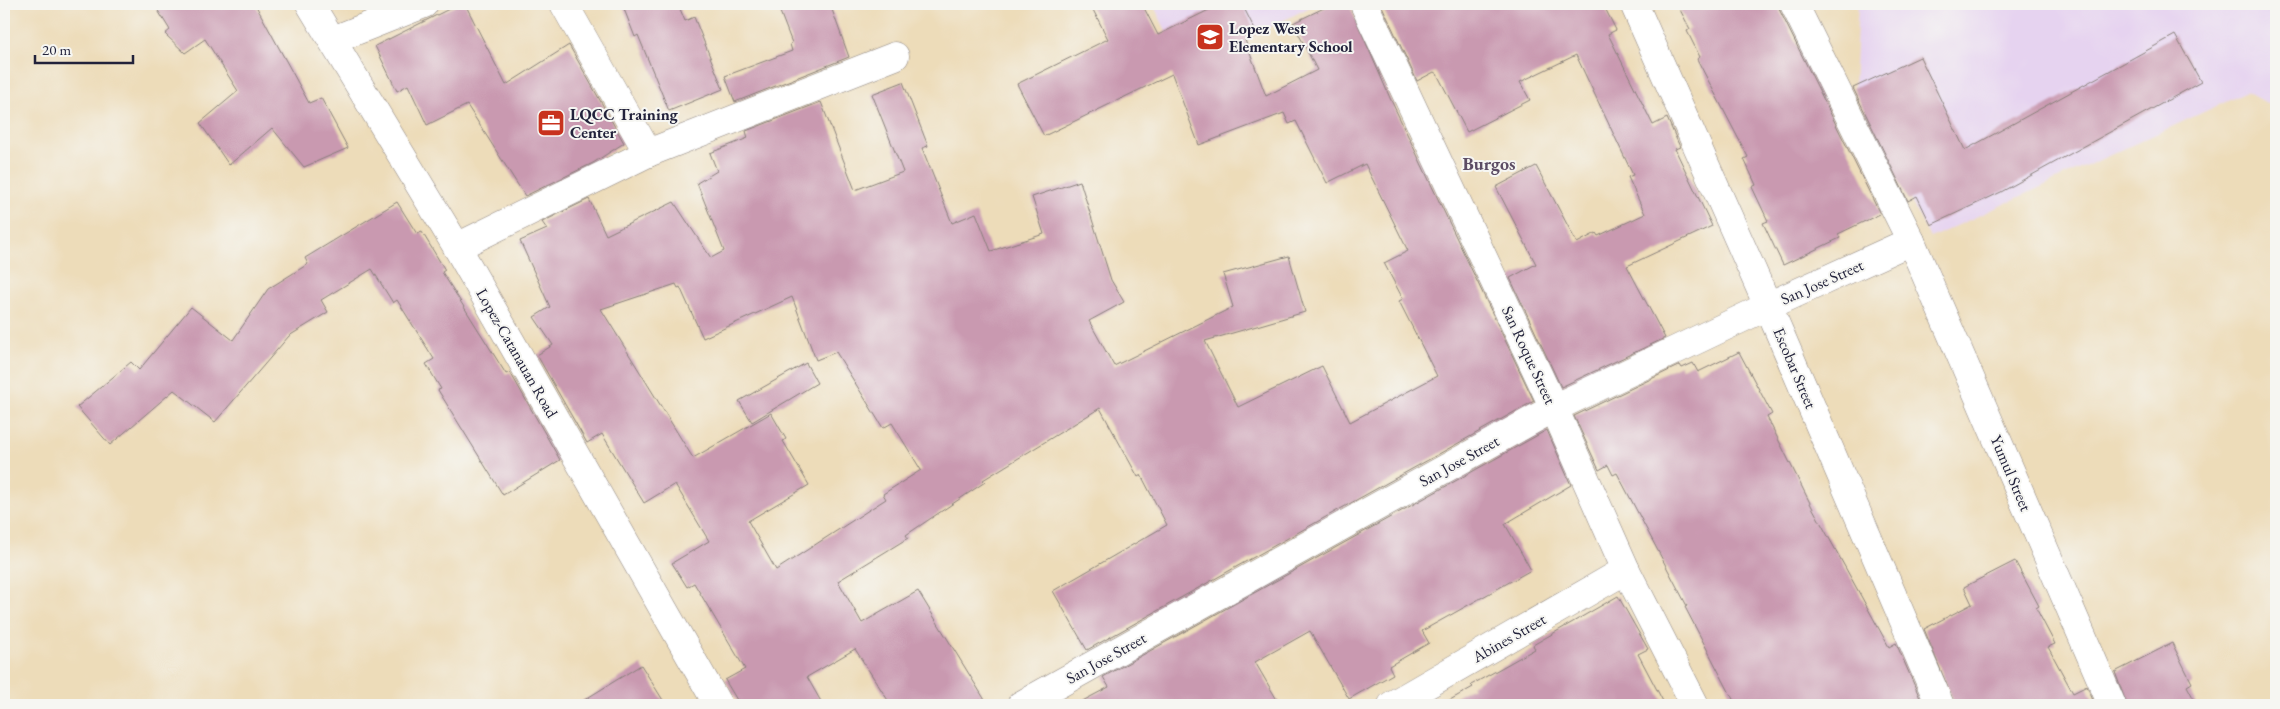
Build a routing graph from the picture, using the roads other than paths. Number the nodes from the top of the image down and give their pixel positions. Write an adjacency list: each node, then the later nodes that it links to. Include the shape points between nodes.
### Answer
1 (310, 4): 7 (street, Lopez-Catanauan Road)
2 (424, 4): 7 (street)
3 (564, 4): 9 (street)
4 (1364, 4): 13 (street, San Roque Street)
5 (1634, 4): 12 (street, Escobar Street)
6 (1794, 4): 10 (street, Yumul Street)
7 (333, 40): 11 (street, Lopez-Catanauan Road)
8 (895, 56): 9 (street)
9 (648, 153): 11 (street)
10 (1911, 242): 12 (street, San Jose Street); 20 (street, Yumul Street)
11 (457, 248): 15 (street, Lopez-Catanauan Road)
12 (1768, 306): 13 (street, San Jose Street); 19 (street, Escobar Street)
13 (1554, 408): 14 (street, San Roque Street); 16 (street, San Jose Street)
14 (1626, 570): 17 (street, Abines Street); 18 (street, San Roque Street)
15 (718, 705)
16 (1021, 705)
17 (1392, 705)
18 (1695, 705)
19 (1940, 705)
20 (2112, 705)

